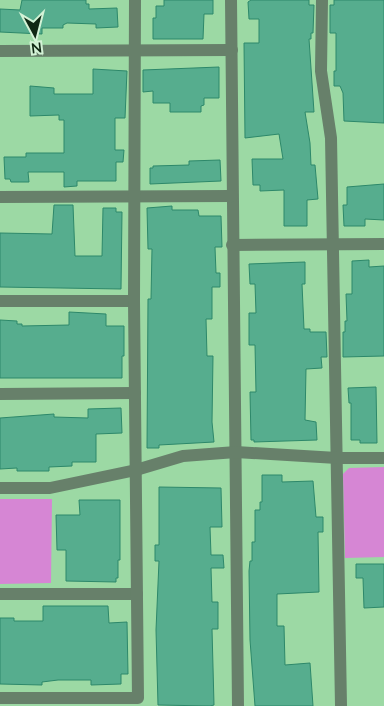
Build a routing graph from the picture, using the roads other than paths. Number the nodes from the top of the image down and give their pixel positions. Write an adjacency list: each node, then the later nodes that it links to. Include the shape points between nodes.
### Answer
1 (135, 0): 4 (street)
2 (231, 0): 5 (street)
3 (322, 0): 12 (street, via 321,71 331,138)
4 (133, 50): 5 (street); 6 (street); 7 (street)
5 (232, 50): 8 (street)
6 (0, 51)
7 (134, 196): 8 (street); 9 (street); 14 (street)
8 (232, 196): 11 (street)
9 (0, 197)
10 (384, 244): 12 (street)
11 (232, 245): 12 (street); 17 (street)
12 (332, 245): 18 (street)
13 (0, 301): 14 (street)
14 (134, 301): 15 (street)
15 (135, 393): 16 (street); 20 (street)
16 (0, 394)
17 (236, 452): 18 (street); 20 (street, via 183,456); 26 (street)
18 (337, 458): 19 (street); 27 (street)
19 (384, 458)
20 (136, 470): 21 (street, via 50,488); 23 (street)
21 (0, 488)
22 (0, 594): 23 (street)
23 (137, 594): 25 (street, via 138,698)
24 (0, 698): 25 (street)
25 (88, 702)
26 (238, 706)
27 (341, 706)

